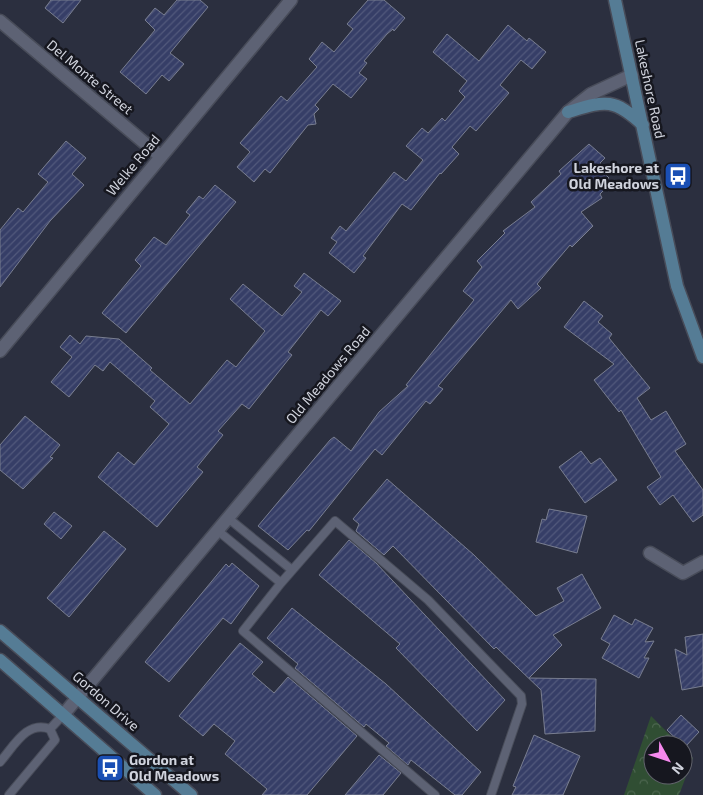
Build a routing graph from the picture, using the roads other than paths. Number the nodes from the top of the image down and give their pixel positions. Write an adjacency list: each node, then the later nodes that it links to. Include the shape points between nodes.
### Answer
1 (290, 0): 7 (street, Welke Road)
2 (615, 0): 4 (main road, Lakeshore Road)
3 (0, 21): 7 (street, Del Monte Street)
4 (632, 75): 5 (street, Old Meadows Road, via 591,94); 6 (main road, Lakeshore Road)
5 (568, 112): 6 (main road, via 613,103); 10 (street, Old Meadows Road)
6 (643, 126): 9 (main road, Lakeshore Road, via 677,286)
7 (160, 156): 8 (street, Welke Road)
8 (0, 351)
9 (703, 357)
10 (228, 518): 11 (street, Old Meadows Road); 14 (lane)
11 (218, 530): 15 (lane); 18 (street, Old Meadows Road)
12 (650, 554): 13 (street, via 683,573)
13 (703, 562)
14 (292, 570): 15 (lane); 26 (lane, via 335,521 428,600 521,696 522,704)
15 (281, 583): 25 (lane, via 243,632)
16 (0, 631): 18 (main road, Gordon Drive)
17 (0, 660): 19 (main road)
18 (78, 696): 19 (street, Old Meadows Road); 24 (main road, Gordon Drive)
19 (63, 715): 20 (lane); 23 (main road)
20 (50, 728): 21 (lane, via 40,725 28,729); 22 (lane, via 55,740)
21 (0, 762)
22 (9, 795)
23 (155, 795)
24 (191, 795)
25 (435, 795)
26 (491, 795)

